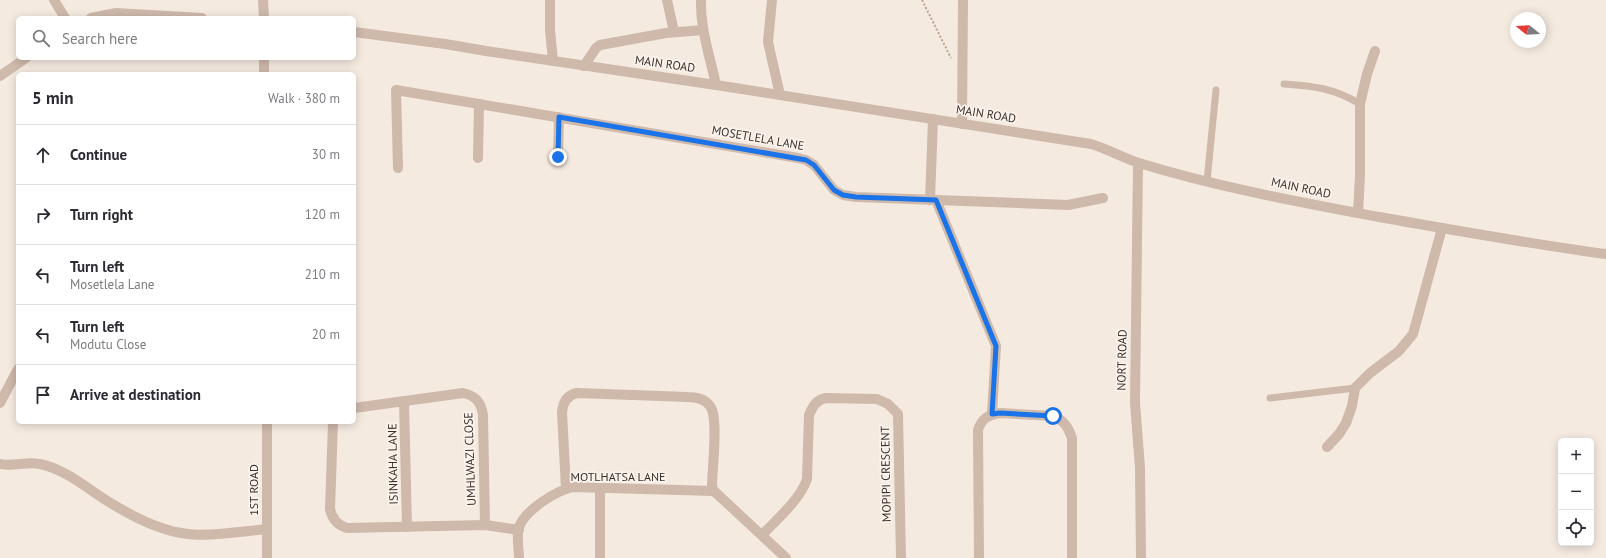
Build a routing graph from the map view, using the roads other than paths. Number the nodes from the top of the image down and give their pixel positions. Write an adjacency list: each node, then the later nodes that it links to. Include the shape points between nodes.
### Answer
1 (54, 0): 8 (street)
2 (263, 0): 11 (street)
3 (550, 0): 18 (street)
4 (667, 0): 14 (street)
5 (701, 0): 12 (street)
6 (772, 0): 25 (street, via 768,42)
7 (963, 0): 30 (street)
8 (64, 16)
9 (101, 16): 10 (street, via 116,13)
10 (168, 16)
11 (264, 16)
12 (703, 30): 14 (street); 23 (street)
13 (356, 32): 18 (street, MAIN ROAD)
14 (674, 32): 19 (street, via 600,45)
15 (1375, 51): 27 (street)
16 (23, 60): 21 (street)
17 (264, 60): 20 (street)
18 (553, 61): 19 (street, MAIN ROAD)
19 (584, 66): 23 (street, MAIN ROAD)
20 (264, 72)
21 (0, 76)
22 (1284, 84): 27 (lane, via 1313,86 1345,94)
23 (716, 85): 25 (street, MAIN ROAD)
24 (1216, 90): 35 (lane)
25 (780, 95): 29 (street, MAIN ROAD)
26 (479, 104): 28 (street, MOSETLELA LANE); 32 (street); 34 (street, MOSETLELA LANE, via 396,90)
27 (1360, 104): 38 (street)
28 (559, 117): 31 (street); 37 (street, MOSETLELA LANE, via 806,160 814,165 834,190 843,195)
29 (933, 119): 30 (street, MAIN ROAD); 37 (street)
30 (962, 124): 33 (street, MAIN ROAD, via 1092,144)
31 (558, 157)
32 (478, 158)
33 (1138, 163): 35 (street, MAIN ROAD); 67 (street, NORT ROAD, via 1135,403 1140,468)
34 (398, 168)
35 (1207, 181): 38 (street, MAIN ROAD)
36 (1103, 198): 37 (street, MOSETLELA LANE, via 1068,205)
37 (933, 200): 47 (street, via 996,346)
38 (1358, 213): 39 (street, MAIN ROAD)
39 (1442, 228): 40 (street, MAIN ROAD); 42 (street, via 1413,334 1398,351)
40 (1606, 254)
41 (16, 373): 45 (street)
42 (1355, 388): 43 (lane); 50 (street, via 1346,423)
43 (1270, 398)
44 (404, 401): 46 (street, UMHLWAZI CLOSE); 55 (street, UMHLWAZI CLOSE, via 463,393 479,402 483,415); 56 (street, ISINKAHA LANE)
45 (0, 403)
46 (356, 408)
47 (992, 414): 65 (street, via 981,422 977,438); 66 (street, via 1053,416 1068,427 1072,438)
48 (267, 424): 57 (street, 1ST ROAD)
49 (333, 424): 56 (street, via 330,509 333,519 347,528)
50 (1327, 447)
51 (0, 464): 57 (street, via 39,464 58,471 115,506 168,531 190,535)
52 (600, 488): 53 (street, MOTLHATSA LANE); 54 (street, MOTLHATSA LANE); 62 (street)
53 (566, 489): 54 (street, via 562,412 566,399 577,393 693,397 711,406 715,421 712,486); 58 (street, MOTLHATSA LANE, via 537,506 523,521)
54 (714, 491): 59 (street)
55 (485, 525): 56 (street); 58 (street)
56 (407, 527)
57 (267, 528): 60 (street, 1ST ROAD)
58 (519, 530): 61 (street)
59 (762, 535): 63 (street); 64 (street, MOPIPI CRESCENT, via 805,486 809,415 813,406 819,399 826,398 877,399 888,404 898,414)
60 (267, 558)
61 (519, 558)
62 (600, 558)
63 (786, 558)
64 (901, 558)
65 (980, 558)
66 (1072, 558)
67 (1141, 558)

